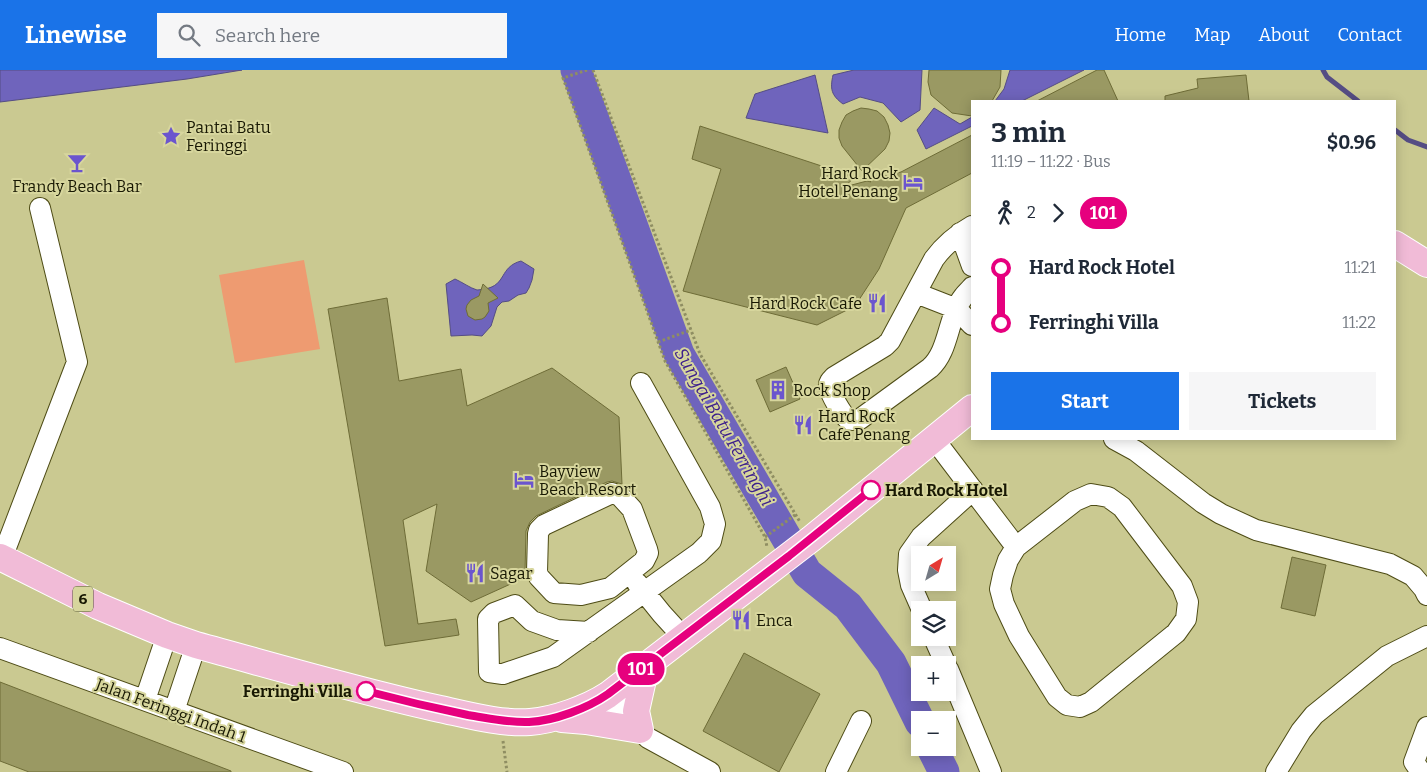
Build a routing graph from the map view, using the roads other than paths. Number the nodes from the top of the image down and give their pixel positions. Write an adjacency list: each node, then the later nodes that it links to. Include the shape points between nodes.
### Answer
1 (40, 208): 16 (street, via 77,362)
2 (966, 230): 4 (street); 7 (street, via 941,249)
3 (1396, 245): 5 (main road)
4 (971, 260)
5 (1427, 264)
6 (971, 288): 8 (street)
7 (916, 293): 8 (street); 8 (street, via 890,341 830,380 830,391 848,420 860,419 936,362)
8 (957, 309): 9 (street)
9 (971, 324)
10 (641, 383): 18 (street, via 710,507 715,524 711,540 699,553)
11 (971, 409): 12 (main road, 6)
12 (934, 439): 14 (street); 24 (main road, 6)
13 (1116, 440): 19 (street, via 1136,451 1222,514 1256,530 1390,564 1413,576)
14 (973, 490): 15 (street); 20 (street, via 921,537 910,554 908,570)
15 (1016, 547): 15 (street, via 1008,560 1000,589 1004,604 1033,659 1057,697 1067,705 1080,707 1091,702 1176,633 1186,619 1188,602 1182,586 1122,507 1108,496 1091,494 1075,501)
16 (1, 557): 22 (main road, 6, via 98,606)
17 (629, 572): 17 (street, via 610,588 581,595 554,593 537,572 539,530 608,494 616,494 632,509 648,549 647,557); 18 (street)
18 (645, 592): 21 (street); 24 (street)
19 (1427, 595)
20 (918, 601)
21 (589, 632): 21 (street, via 553,658 503,674 489,672 488,620 494,613 516,605 532,620 548,627)
22 (167, 635): 25 (main road, 6); 30 (street)
23 (1427, 636): 41 (street, via 1387,656 1314,715)
24 (683, 637): 27 (main road, 6)
25 (196, 645): 31 (street); 32 (main road, 6, via 406,701 501,721 530,722)
26 (0, 648): 30 (street, Jalan Feringgi Indah 1)
27 (646, 666): 29 (main road, 6); 35 (main road, via 636,710)
28 (956, 688): 40 (street)
29 (608, 694): 32 (main road, 6, via 594,704); 35 (street)
30 (145, 700): 31 (street, Jalan Feringgi Indah 1)
31 (174, 711): 38 (street, Jalan Feringgi Indah 1)
32 (549, 718): 35 (main road)
33 (861, 722): 39 (street)
34 (1427, 727): 36 (street, via 1417,750)
35 (640, 730): 37 (street)
36 (1416, 769)
37 (701, 770)
38 (343, 772)
39 (836, 772)
40 (991, 772)
41 (1276, 772)

